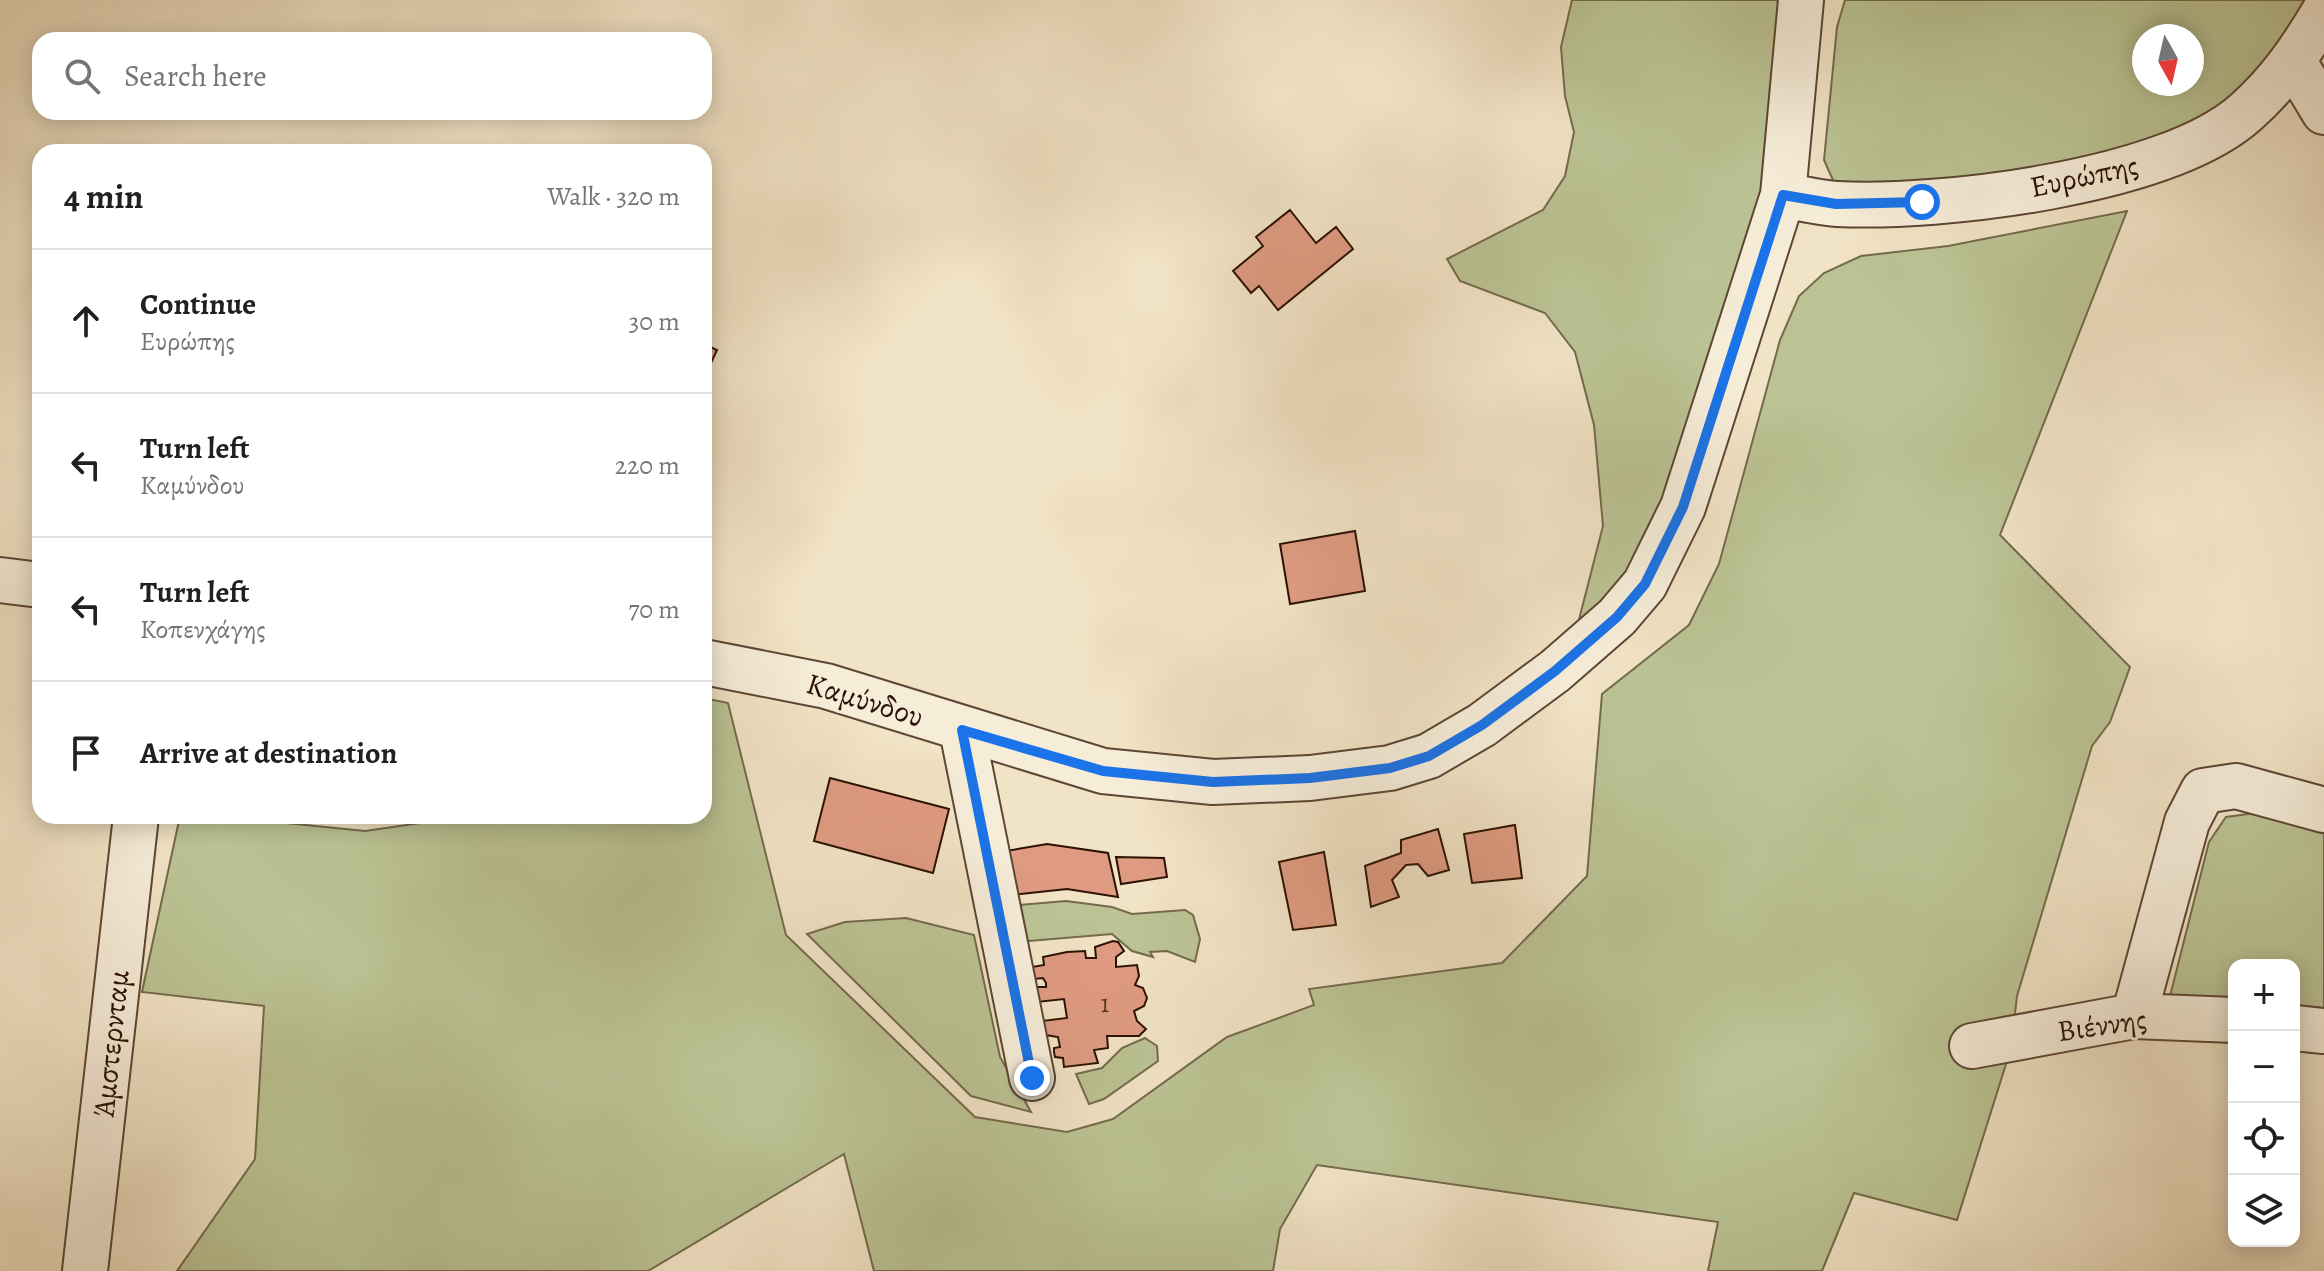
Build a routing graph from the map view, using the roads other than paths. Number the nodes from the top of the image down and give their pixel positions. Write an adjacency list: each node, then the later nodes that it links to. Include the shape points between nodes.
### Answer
1 (1801, 0): 5 (street, Καμύνδου)
2 (2324, 12): 3 (street, Ευρώπης)
3 (2294, 62): 4 (street); 5 (street, Ευρώπης, via 2244,114 2180,152 2120,172 1922,202 1836,204)
4 (2324, 112)
5 (1783, 195): 9 (street, Καμύνδου, via 1683,507 1645,584 1617,617 1565,662 1482,725 1429,756 1390,768 1213,782 1103,771)
6 (0, 580): 7 (street)
7 (32, 584)
8 (712, 664): 9 (street, Καμύνδου, via 826,686)
9 (962, 730): 17 (street)
10 (2324, 810): 12 (street, via 2236,786 2203,791 2187,822)
11 (135, 824): 18 (street, Άμστερνταμ)
12 (2134, 1016): 13 (street, Βιέννης); 16 (street, Βιέννης)
13 (2228, 1020)
14 (2300, 1029): 15 (street)
15 (2324, 1031)
16 (1972, 1046)
17 (1032, 1078)
18 (85, 1271)

